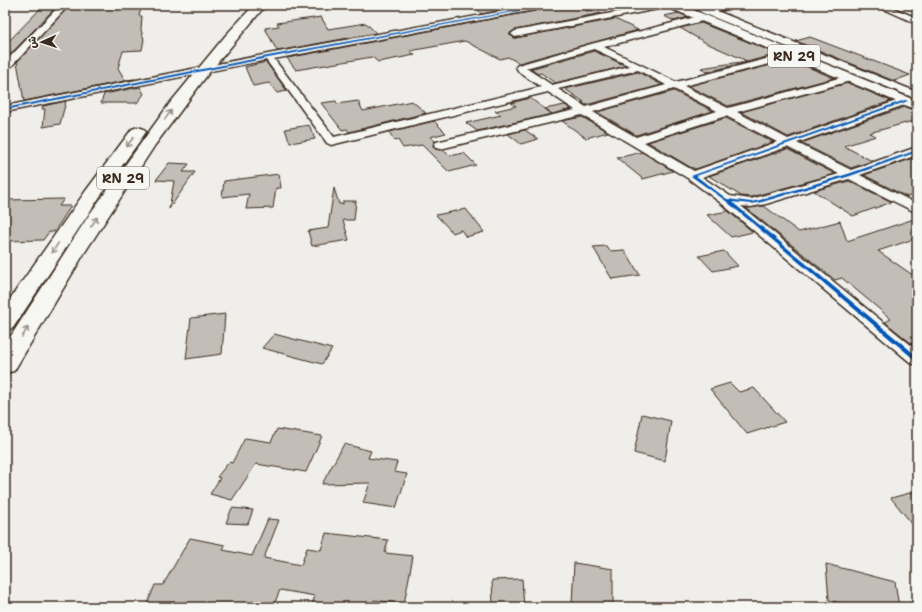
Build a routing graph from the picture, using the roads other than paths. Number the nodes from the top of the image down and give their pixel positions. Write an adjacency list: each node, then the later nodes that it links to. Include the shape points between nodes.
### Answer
1 (64, 5): 13 (street)
2 (246, 5): 19 (main road, RN 29)
3 (260, 5): 18 (main road, RN 29)
4 (550, 5): 15 (street)
5 (670, 5): 8 (main road, RN 29); 10 (street)
6 (734, 5): 8 (street)
7 (879, 5): 9 (street)
8 (699, 12): 11 (street); 14 (main road, RN 29); 24 (street)
9 (917, 21)
10 (515, 34)
11 (594, 46): 16 (street); 23 (street, via 521,67)
12 (11, 48): 13 (street)
13 (24, 48): 17 (street)
14 (793, 55): 20 (main road, RN 29); 21 (street)
15 (268, 57): 18 (street); 23 (street, via 331,141)
16 (639, 67): 21 (street); 23 (street)
17 (5, 68)
18 (204, 70): 19 (street); 40 (main road, RN 29, one-way to 18, via 116,190 177,103)
19 (183, 74): 25 (street); 38 (main road, RN 29, one-way to 38, via 91,196)
20 (850, 78): 24 (main road, RN 29); 27 (street)
21 (673, 86): 26 (street); 27 (street)
22 (917, 86): 24 (street)
23 (549, 89): 26 (street)
24 (911, 98): 29 (street)
25 (5, 109)
26 (584, 111): 28 (street); 30 (street)
27 (726, 112): 28 (street); 29 (street)
28 (635, 141): 33 (street)
29 (786, 142): 32 (street); 33 (street)
30 (440, 145)
31 (917, 151): 32 (street)
32 (850, 175): 35 (street, via 761,201 750,203); 36 (street)
33 (693, 176): 35 (street)
34 (917, 194): 36 (street)
35 (726, 200): 39 (street)
36 (900, 201): 37 (street)
37 (917, 209)
38 (5, 323)
39 (917, 359)
40 (5, 365)

